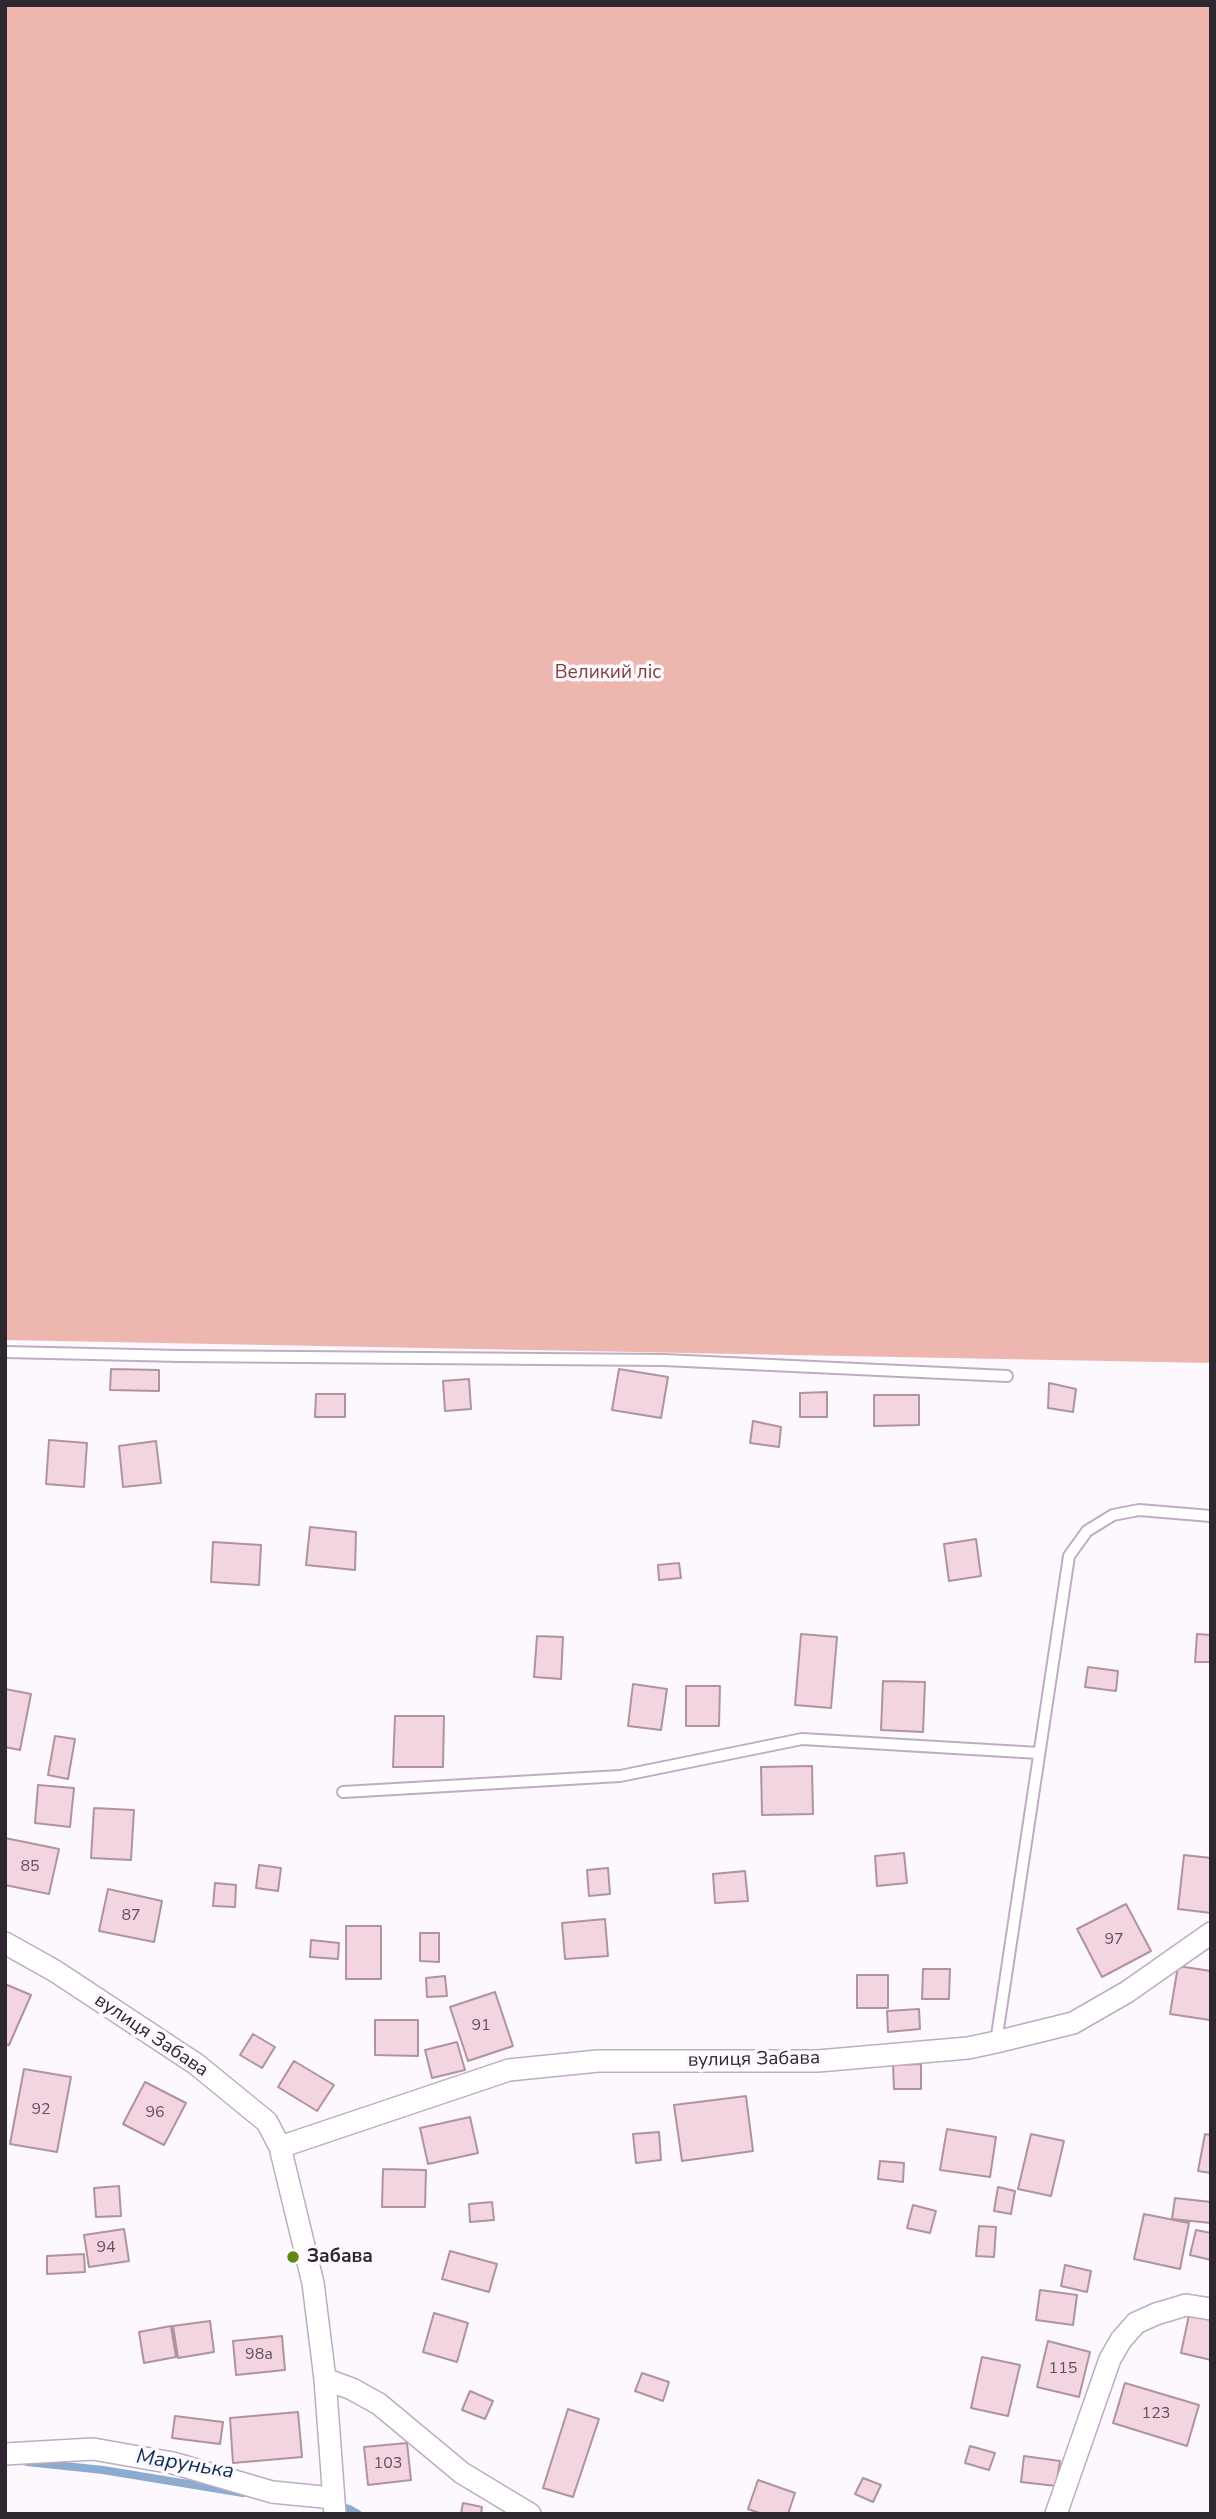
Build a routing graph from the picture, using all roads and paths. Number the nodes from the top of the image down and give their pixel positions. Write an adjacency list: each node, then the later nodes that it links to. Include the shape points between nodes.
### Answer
1 (5, 1352): 2 (lane, via 664,1360)
2 (1007, 1376)
3 (1211, 1516): 4 (lane, via 1139,1510 1113,1515 1087,1531 1069,1556)
4 (1039, 1753): 5 (lane, via 802,1739 620,1776); 8 (lane)
5 (343, 1792)
6 (1211, 1933): 8 (street, вулиця Забава, via 1127,1992 1073,2023)
7 (5, 1943): 9 (street, вулиця Забава, via 196,2064 267,2122)
8 (996, 2042): 9 (street, вулиця Забава, via 818,2061 598,2061 509,2070)
9 (280, 2147): 11 (street, вулиця Забава, via 313,2283)
10 (1211, 2309): 15 (street, via 1186,2305 1156,2314 1136,2323 1121,2340 1110,2359)
11 (325, 2378): 13 (street, вулиця Забава); 14 (street, via 379,2404 462,2473)
12 (5, 2454): 13 (street, via 93,2449 173,2463)
13 (334, 2505)
14 (530, 2514)
15 (1056, 2514)

